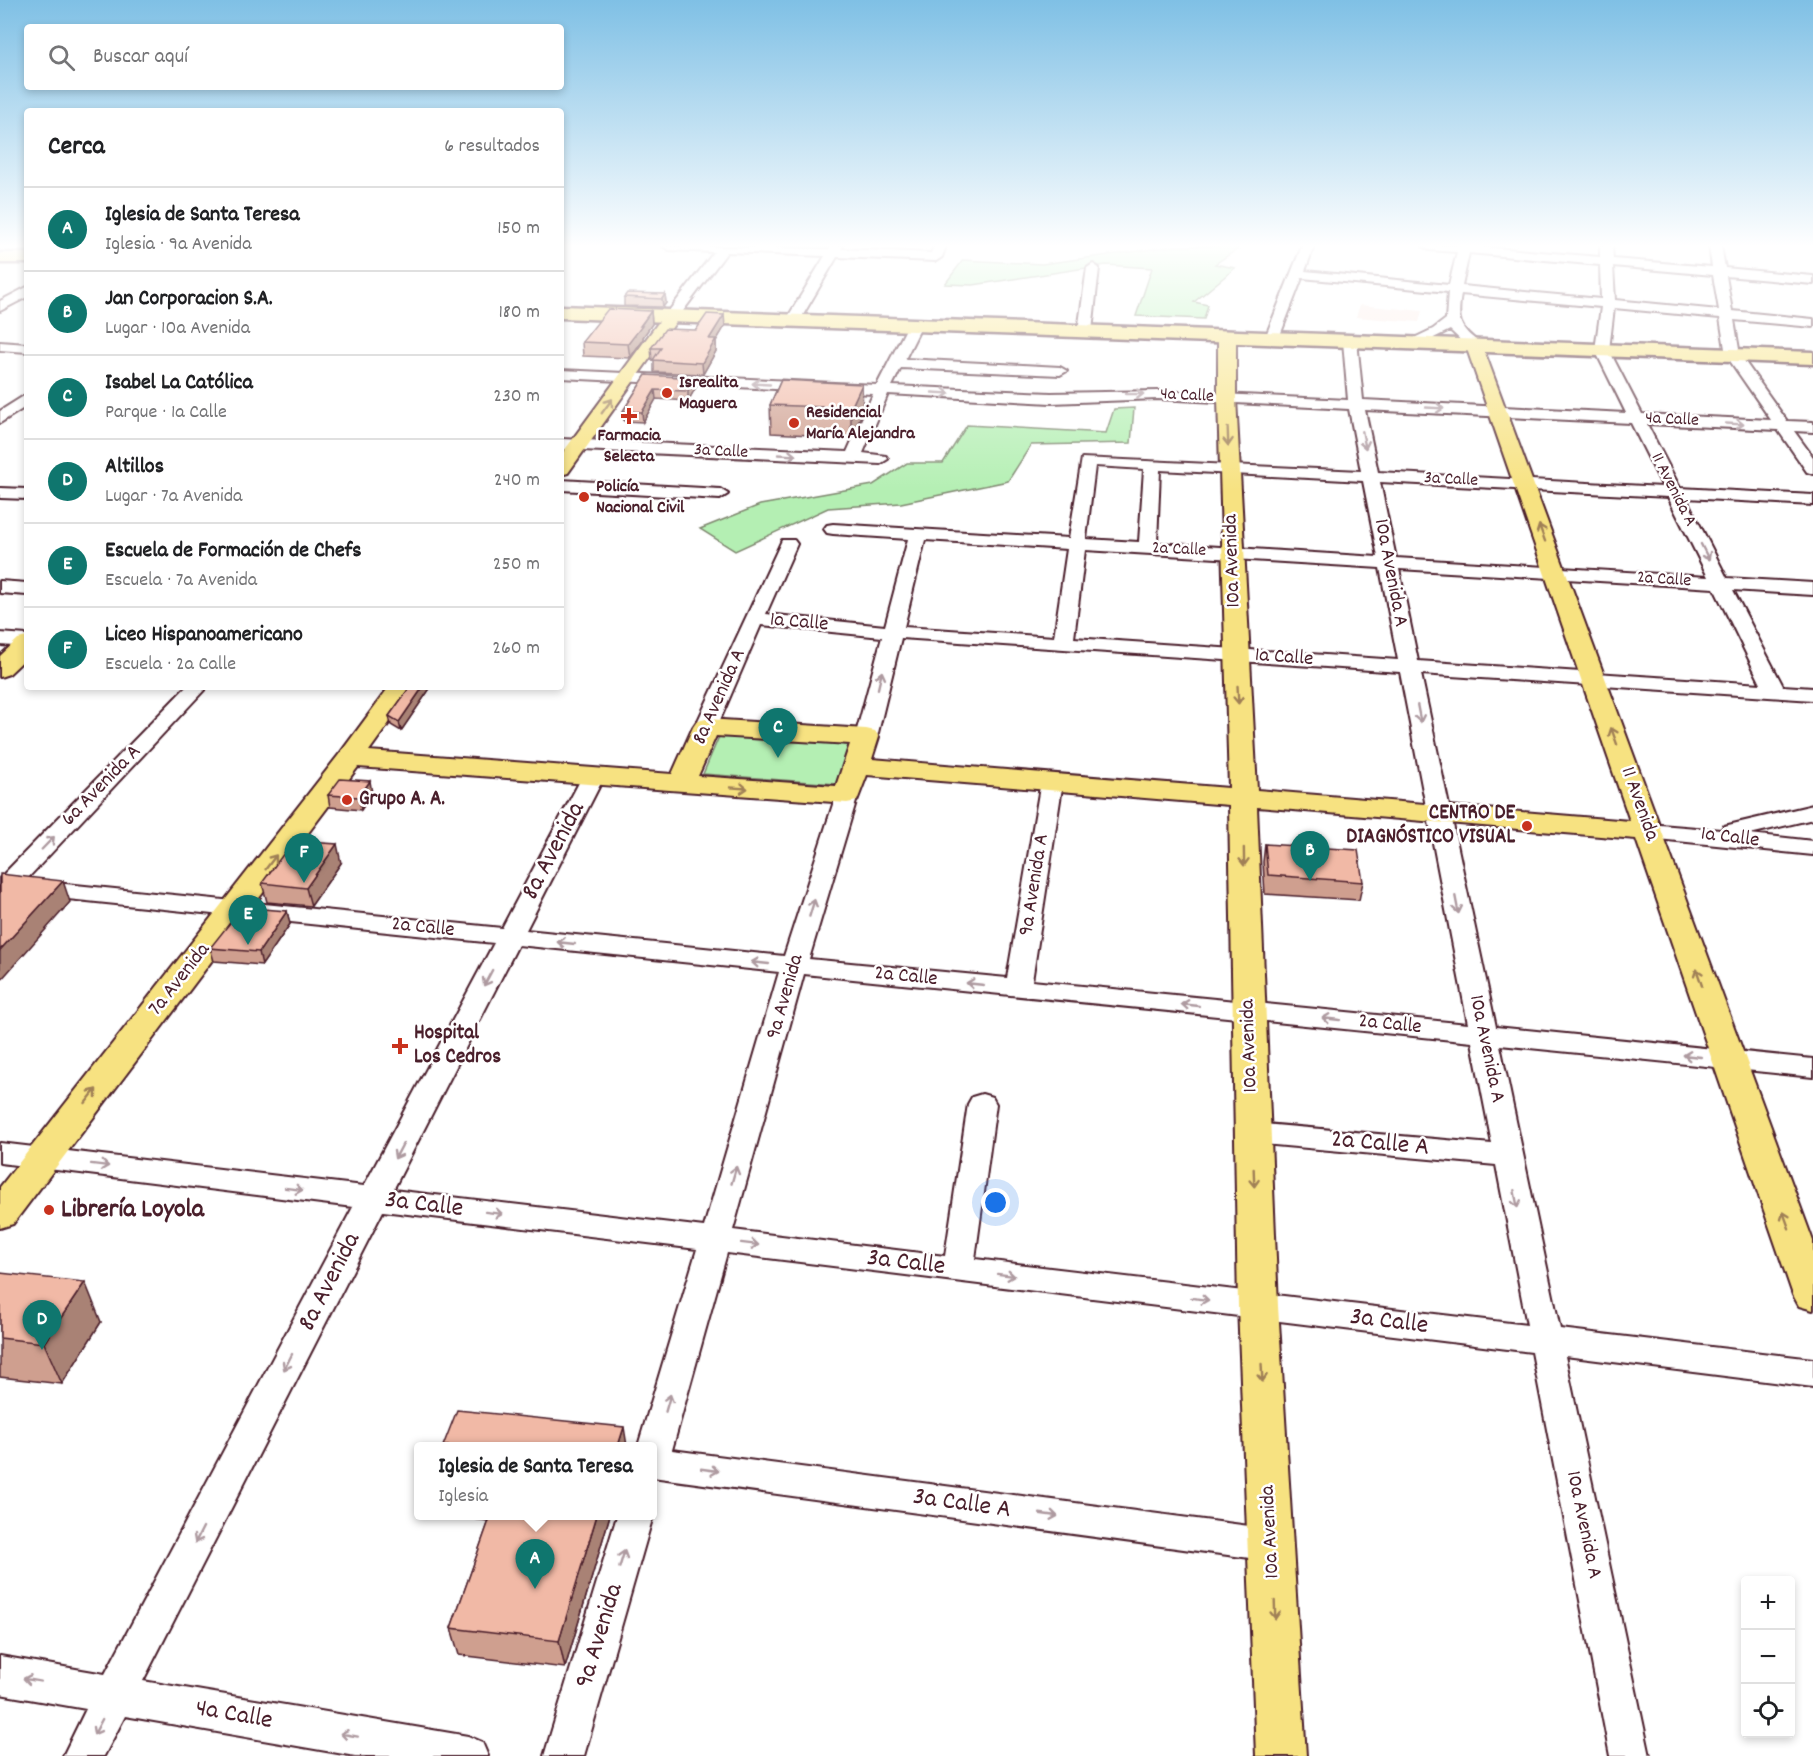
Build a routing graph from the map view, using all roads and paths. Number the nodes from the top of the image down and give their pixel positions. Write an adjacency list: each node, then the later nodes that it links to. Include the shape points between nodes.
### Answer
1 (663, 328): 24 (main road)
2 (914, 328): 21 (street)
3 (998, 328): 10 (highway)
4 (1085, 328): 10 (street)
5 (1276, 328): 12 (street)
6 (1443, 328): 14 (street)
7 (1456, 328): 16 (street, 11 Avenida)
8 (1605, 328): 18 (street)
9 (1730, 328): 19 (street)
10 (1085, 331): 11 (highway)
11 (1227, 336): 12 (highway); 26 (main road, 10a Avenida)
12 (1272, 338): 13 (highway)
13 (1350, 341): 14 (highway); 28 (street, 10a Avenida A)
14 (1415, 343): 16 (highway)
15 (0, 346): 17 (street)
16 (1475, 346): 18 (highway); 29 (main road, 11 Avenida)
17 (24, 348)
18 (1602, 350): 19 (highway); 32 (street, 11 Avenida A)
19 (1733, 355): 20 (highway); 33 (street)
20 (1813, 358)
21 (896, 363): 22 (street); 25 (street)
22 (1060, 371)
23 (564, 374): 24 (street, 4a Calle)
24 (627, 378): 25 (street, 4a Calle, one-way to 24); 35 (main road, one-way to 24)
25 (882, 390): 26 (street, 4a Calle, one-way to 26, via 1051,398 1140,394); 36 (street, via 854,454)
26 (1227, 398): 28 (street, 4a Calle); 40 (main road, 10a Avenida, one-way to 40)
27 (24, 401): 30 (street)
28 (1356, 404): 29 (street, 4a Calle, one-way to 29); 42 (street, 10a Avenida A, one-way to 42)
29 (1498, 412): 32 (street, 4a Calle); 43 (main road, 11 Avenida)
30 (2, 415): 31 (street)
31 (24, 415)
32 (1637, 419): 33 (street, 4a Calle, one-way to 33); 45 (street, 11 Avenida A)
33 (1783, 426): 34 (street, 4a Calle); 41 (street)
34 (1813, 428)
35 (570, 444): 36 (street, 3a Calle, one-way to 36); 38 (main road)
36 (848, 457): 37 (street, 3a Calle)
37 (880, 459)
38 (564, 461)
39 (1152, 464): 40 (street, 3a Calle); 53 (street, 3a Calle, via 1088,461); 54 (street)
40 (1230, 468): 42 (street, 3a Calle); 55 (main road, 10a Avenida)
41 (1813, 470)
42 (1371, 476): 43 (street, 3a Calle); 56 (street, 10a Avenida A)
43 (1524, 484): 45 (street, 3a Calle); 57 (main road, 11 Avenida, one-way to 43)
44 (564, 485): 48 (street)
45 (1674, 492): 49 (street, 3a Calle); 58 (street, 11 Avenida A, one-way to 58)
46 (0, 493): 47 (street)
47 (24, 494)
48 (720, 494)
49 (1813, 500)
50 (833, 529): 51 (street, 2a Calle)
51 (918, 534): 53 (street, 2a Calle); 63 (street, 9a Avenida)
52 (788, 544): 62 (street, 8a Avenida A)
53 (1076, 544): 54 (street, 2a Calle); 66 (street)
54 (1148, 548): 55 (street, 2a Calle)
55 (1232, 554): 56 (street, 2a Calle); 68 (main road, 10a Avenida)
56 (1388, 563): 57 (street, 2a Calle); 69 (street, 10a Avenida A)
57 (1556, 573): 58 (street, 2a Calle); 71 (main road, 11 Avenida)
58 (1721, 584): 61 (street, 2a Calle); 74 (street, 11 Avenida A)
59 (0, 587): 60 (street)
60 (24, 589)
61 (1813, 589)
62 (755, 619): 63 (street, 1a Calle); 76 (street, 8a Avenida A)
63 (891, 632): 66 (street, 1a Calle); 77 (street, 9a Avenida, one-way to 63)
64 (0, 639): 65 (street)
65 (24, 642)
66 (1063, 644): 68 (street, 1a Calle)
67 (24, 645): 70 (main road)
68 (1236, 655): 69 (street, 1a Calle); 84 (main road, 10a Avenida, one-way to 84)
69 (1409, 667): 71 (street, 1a Calle); 86 (street, 10a Avenida A, one-way to 86)
70 (0, 669)
71 (1594, 679): 74 (street, 1a Calle); 87 (main road, 11 Avenida, one-way to 71)
72 (194, 690): 90 (street, 6a Avenida A, one-way to 72)
73 (400, 690): 78 (main road, 7a Avenida)
74 (1775, 691): 75 (street, 1a Calle)
75 (1813, 694)
76 (706, 727): 77 (main road); 82 (main road, 8a Avenida A)
77 (866, 737): 79 (main road, 9a Avenida)
78 (351, 758): 80 (main road); 91 (main road, 7a Avenida, one-way to 78)
79 (857, 766): 81 (main road, 1a Calle); 83 (main road, 9a Avenida)
80 (593, 777): 82 (main road); 92 (street, 8a Avenida)
81 (1052, 781): 84 (main road, 1a Calle); 94 (street, 9a Avenida A)
82 (681, 784): 83 (main road, one-way to 83)
83 (847, 795): 93 (street, 9a Avenida, one-way to 83)
84 (1243, 799): 86 (main road, 1a Calle); 95 (main road, 10a Avenida, one-way to 95)
85 (1813, 812): 88 (street, via 1727,832)
86 (1439, 814): 87 (main road, 1a Calle); 96 (street, 10a Avenida A, one-way to 96)
87 (1648, 831): 88 (street, 1a Calle); 97 (main road, 11 Avenida, one-way to 87)
88 (1694, 834): 89 (street, 1a Calle)
89 (1813, 848)
90 (4, 885): 91 (street, 2a Calle)
91 (235, 909): 92 (street, 2a Calle); 103 (main road, 7a Avenida, one-way to 91)
92 (510, 937): 93 (street, 2a Calle, one-way to 92); 104 (street, 8a Avenida, one-way to 104)
93 (794, 966): 94 (street, 2a Calle, one-way to 93); 106 (street, 9a Avenida, one-way to 93)
94 (1018, 988): 95 (street, 2a Calle, one-way to 94)
95 (1248, 1011): 96 (street, 2a Calle, one-way to 95); 100 (main road, 10a Avenida)
96 (1482, 1035): 97 (street, 2a Calle, one-way to 96); 102 (street, 10a Avenida A)
97 (1728, 1059): 98 (street, 2a Calle); 108 (main road, 11 Avenida, one-way to 97)
98 (1813, 1068)
99 (982, 1104): 107 (street)
100 (1253, 1132): 102 (street, 2a Calle A); 109 (main road, 10a Avenida, one-way to 109)
101 (0, 1153): 103 (street, 3a Calle)
102 (1508, 1156): 110 (street, 10a Avenida A, one-way to 110)
103 (42, 1158): 104 (street, 3a Calle, one-way to 104); 105 (main road, 7a Avenida)
104 (374, 1199): 106 (street, 3a Calle, one-way to 106); 117 (street, 8a Avenida, one-way to 117)
105 (0, 1214)
106 (715, 1240): 107 (street, 3a Calle, one-way to 107); 112 (street, 9a Avenida, one-way to 106)
107 (958, 1270): 109 (street, 3a Calle, one-way to 109)
108 (1813, 1294)
109 (1258, 1306): 110 (street, 3a Calle); 115 (main road, 10a Avenida, one-way to 115)
110 (1545, 1341): 111 (street, 3a Calle); 122 (street, 10a Avenida A)
111 (1813, 1373)
112 (657, 1443)
113 (657, 1462): 115 (street, 3a Calle A, one-way to 115)
114 (634, 1520): 120 (street, 9a Avenida, one-way to 114)
115 (1272, 1545): 121 (main road, 10a Avenida, one-way to 121)
116 (0, 1675): 117 (street, 4a Calle, one-way to 116)
117 (116, 1694): 118 (street, 8a Avenida, one-way to 118); 119 (street, 4a Calle, one-way to 117)
118 (83, 1756)
119 (468, 1756)
120 (564, 1756)
121 (1281, 1756)
122 (1630, 1756)

